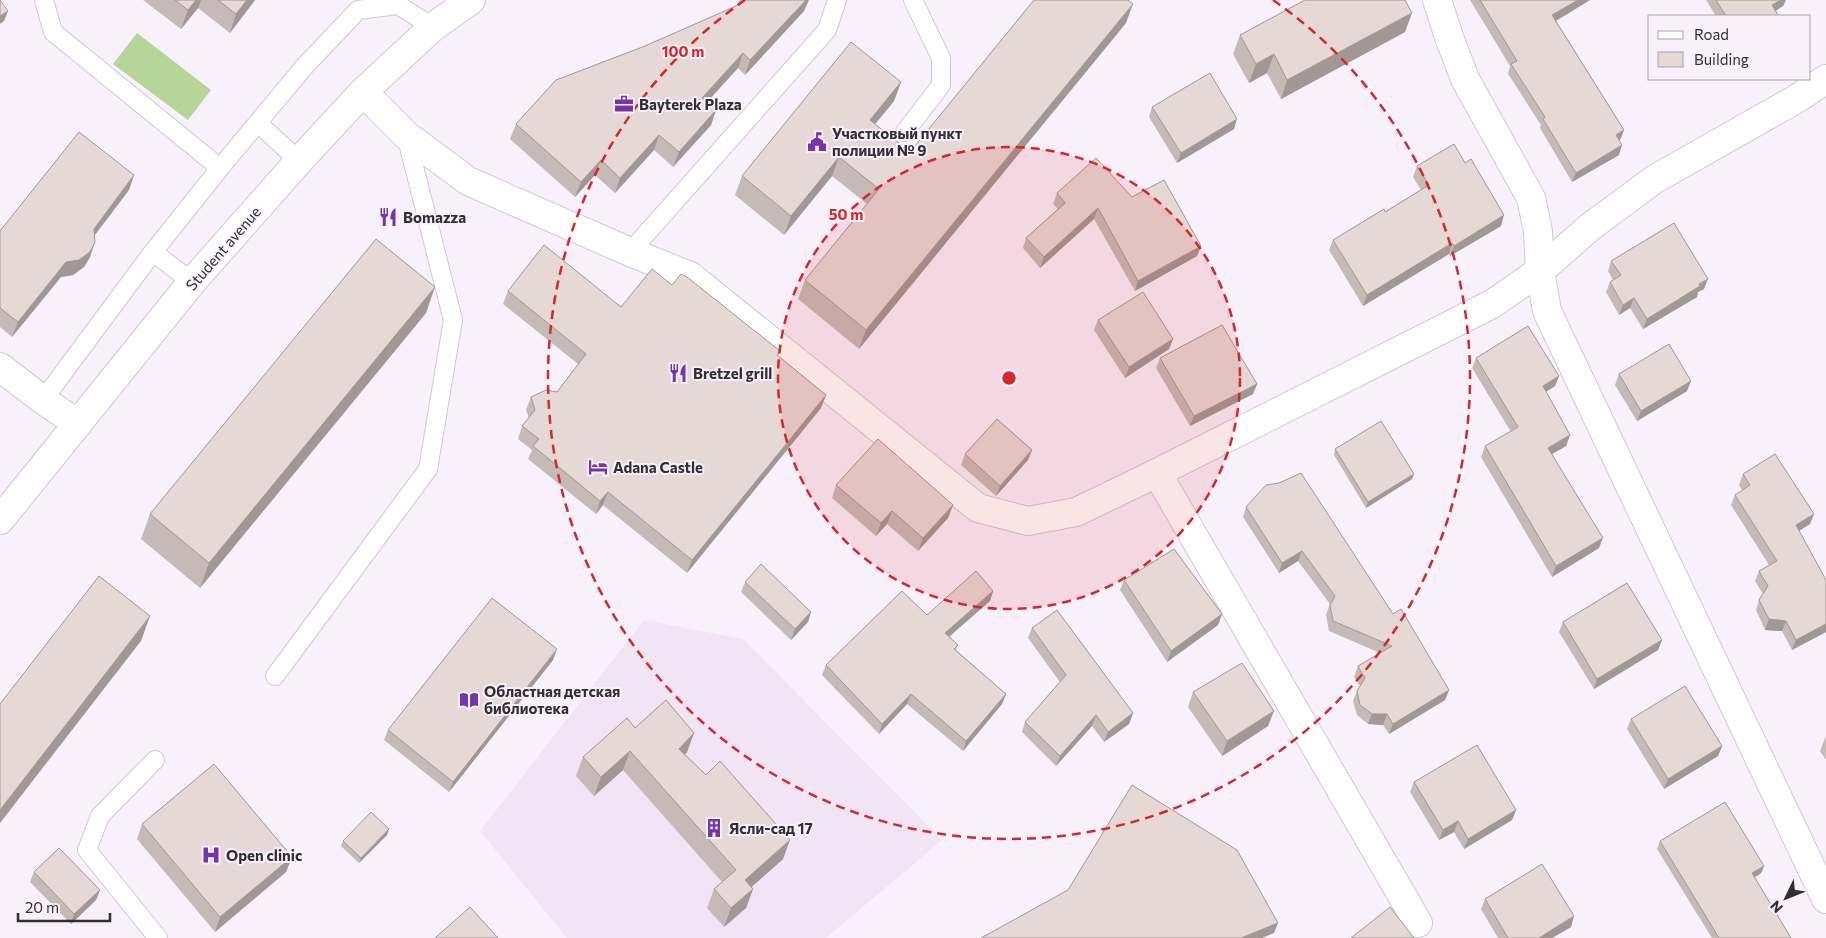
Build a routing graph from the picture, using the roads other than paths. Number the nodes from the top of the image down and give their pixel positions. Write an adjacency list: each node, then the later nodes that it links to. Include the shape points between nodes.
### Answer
1 (44, 0): 13 (lane, via 53,32)
2 (472, 0): 6 (street, Student avenue)
3 (836, 0): 15 (lane, via 827,30)
4 (913, 0): 10 (lane, via 942,58 941,85)
5 (1437, 0): 16 (street, via 1465,79 1531,198 1538,231)
6 (433, 27): 8 (street, Student avenue); 9 (lane, via 398,5 358,10 304,67)
7 (1826, 79): 16 (street, via 1655,179 1590,227)
8 (363, 92): 11 (street); 12 (street, Student avenue)
9 (258, 123): 12 (lane); 13 (lane)
10 (905, 132)
11 (406, 135): 15 (street, via 468,181); 23 (lane, via 454,320 428,469)
12 (298, 161): 17 (street, Student avenue)
13 (220, 168): 14 (lane)
14 (153, 252): 17 (lane); 19 (lane)
15 (630, 252): 21 (street, via 690,276 978,508 1028,521 1038,520 1076,512)
16 (1540, 271): 21 (street, via 1492,304); 25 (street, via 1547,311 1562,345)
17 (192, 282): 20 (street, Student avenue)
18 (0, 367): 19 (street)
19 (43, 400): 20 (street)
20 (78, 424): 22 (street, Student avenue)
21 (1157, 473): 26 (street)
22 (0, 520)
23 (275, 676)
24 (155, 760): 27 (lane, via 100,816 87,850)
25 (1826, 899)
26 (1418, 923)
27 (158, 938)

